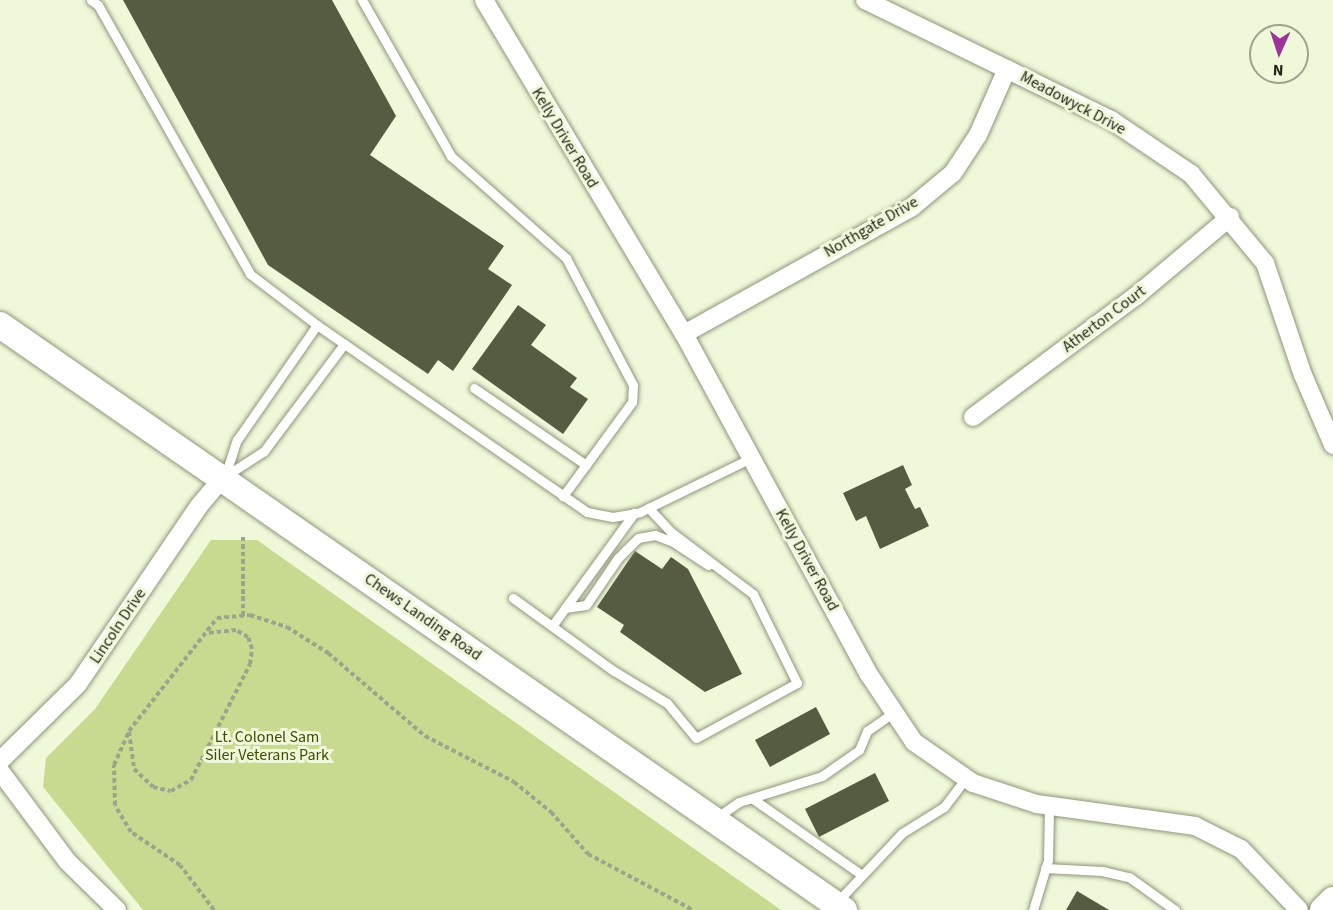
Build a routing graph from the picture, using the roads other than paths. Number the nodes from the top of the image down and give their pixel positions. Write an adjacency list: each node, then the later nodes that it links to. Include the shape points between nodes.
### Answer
1 (91, 0): 8 (lane, via 98,4 250,274)
2 (362, 0): 15 (lane, via 451,156 566,258 633,385 632,402)
3 (484, 0): 9 (street, Kelly Driver Road)
4 (865, 0): 5 (street, Meadowyck Drive)
5 (1007, 69): 6 (street, Meadowyck Drive, via 1112,120 1191,174); 9 (street, Northgate Drive, via 978,135 952,173 912,207)
6 (1230, 217): 12 (street, Atherton Court, via 1136,296); 13 (street, Meadowyck Drive, via 1265,263 1303,375)
7 (0, 325): 16 (main road, Chews Landing Road)
8 (317, 326): 10 (lane); 16 (lane, via 237,440)
9 (684, 334): 14 (street, Kelly Driver Road)
10 (344, 344): 16 (lane, via 264,451); 17 (lane)
11 (474, 388): 15 (lane)
12 (973, 417)
13 (1333, 445)
14 (752, 459): 18 (lane); 24 (street, Kelly Driver Road, via 870,676)
15 (586, 465): 17 (lane)
16 (222, 479): 25 (street, Lincoln Drive, via 199,506 78,684); 30 (main road, Chews Landing Road)
17 (563, 496): 19 (lane, via 587,512 613,517)
18 (649, 508): 19 (lane); 20 (lane, via 671,532)
19 (634, 513): 22 (lane)
20 (753, 594): 22 (lane, via 673,542 655,535 638,538 618,558 586,605); 23 (lane, via 797,683 696,738 667,703)
21 (513, 598): 23 (lane)
22 (565, 608): 23 (lane)
23 (552, 626)
24 (894, 712): 27 (street, Kelly Driver Road, via 914,742); 28 (lane, via 867,731 859,750 822,776)
25 (0, 760)
26 (0, 771): 35 (street, via 67,861)
27 (966, 778): 29 (street, Kelly Driver Road); 32 (lane, via 945,807 902,833)
28 (753, 799): 30 (lane, via 739,802); 32 (lane)
29 (1049, 806): 31 (lane); 38 (street, Kelly Driver Road, via 1195,826 1241,849)
30 (714, 819): 34 (main road, Chews Landing Road)
31 (1045, 868): 36 (lane); 37 (lane, via 1102,871 1129,877)
32 (862, 875): 34 (lane)
33 (1333, 900): 39 (main road)
34 (840, 907)
35 (117, 910)
36 (1033, 910)
37 (1175, 910)
38 (1299, 910)
39 (1323, 910)

